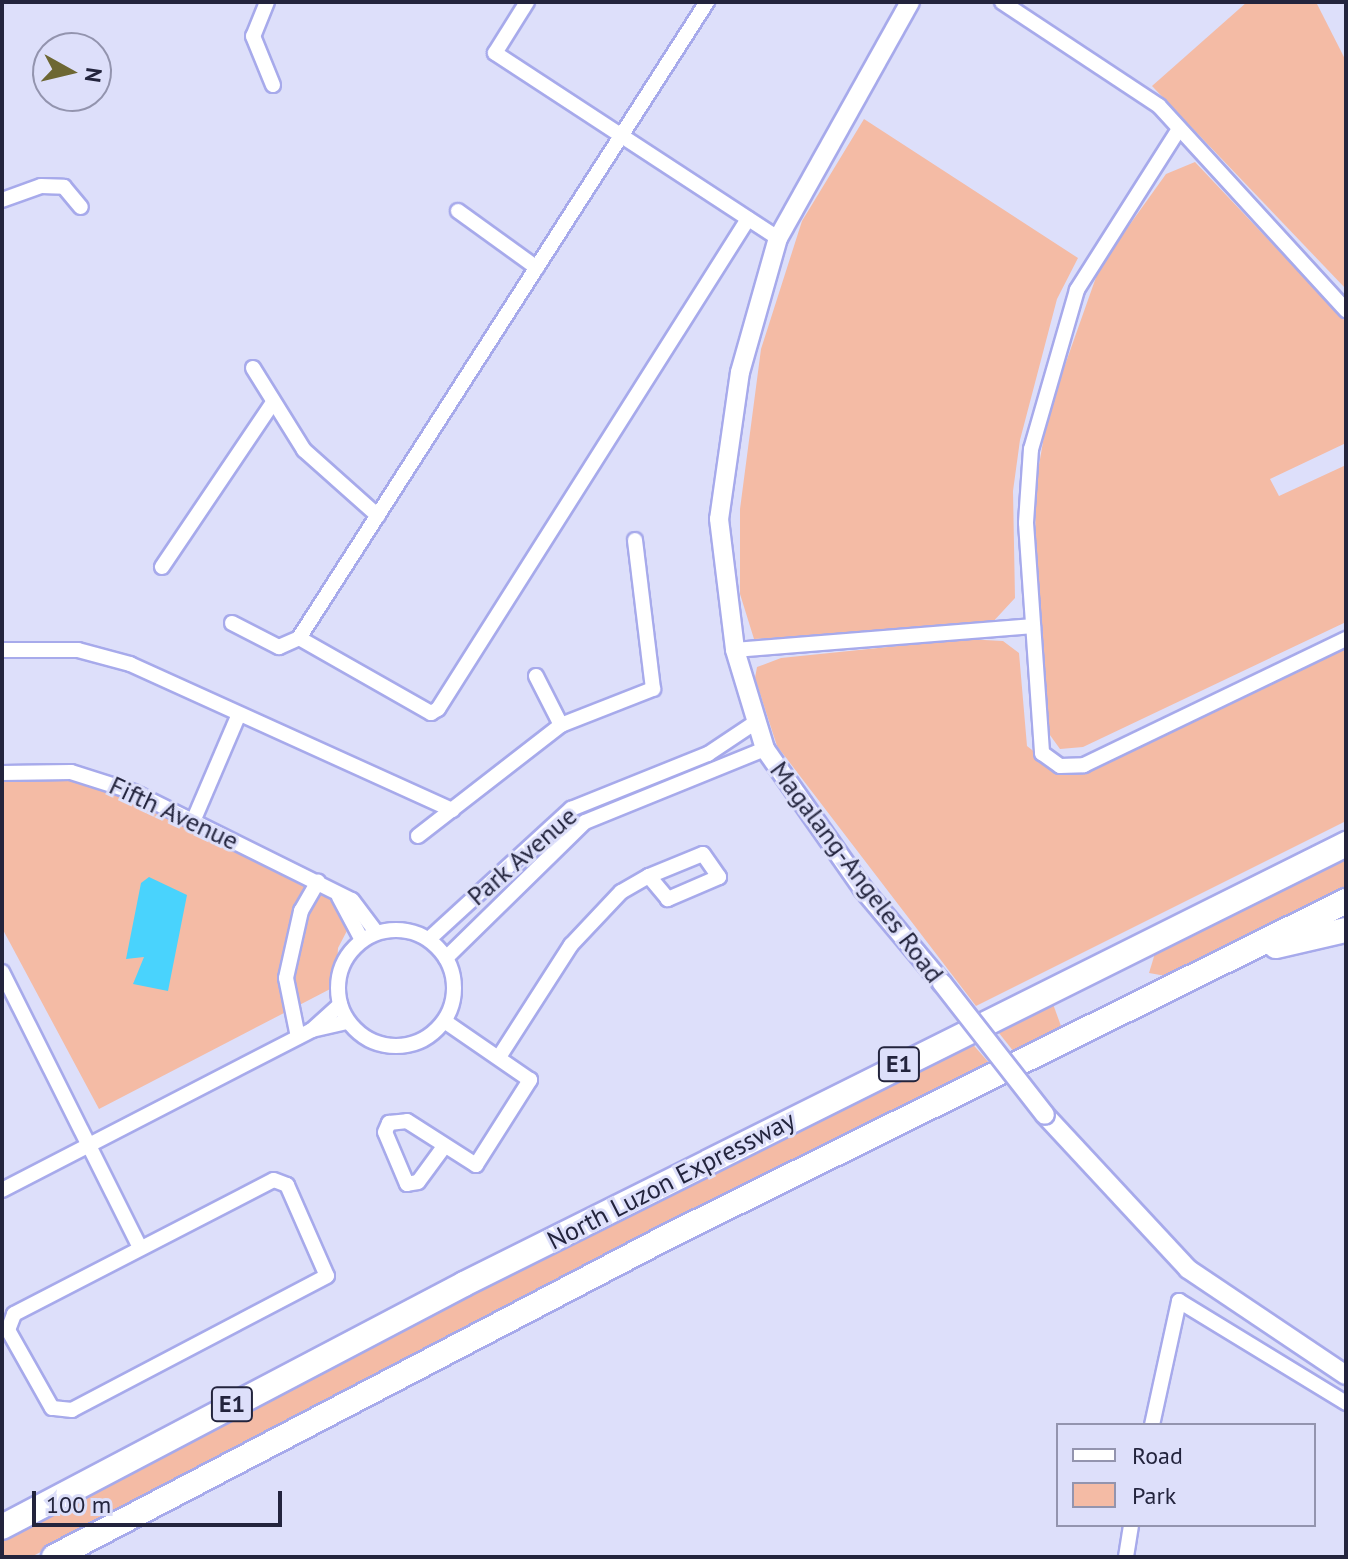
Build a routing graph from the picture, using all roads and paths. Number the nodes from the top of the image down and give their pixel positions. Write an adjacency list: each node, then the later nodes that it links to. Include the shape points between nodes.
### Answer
1 (267, 2): 6 (street, via 253,36)
2 (527, 2): 8 (street, via 495,53)
3 (707, 2): 8 (street)
4 (910, 2): 13 (main road, Magalang-Angeles Road)
5 (1002, 2): 7 (street, via 1159,106)
6 (273, 85)
7 (1179, 129): 15 (street); 22 (street, via 1099,251 1061,336 1026,488)
8 (620, 137): 12 (street); 14 (street)
9 (2, 200): 10 (street, via 41,186 64,187)
10 (81, 207)
11 (458, 211): 14 (street)
12 (748, 219): 13 (street); 23 (street, via 438,709 431,713)
13 (778, 238): 26 (main road, Magalang-Angeles Road, via 724,447 719,519)
14 (537, 268): 18 (street)
15 (1346, 310)
16 (253, 368): 17 (street)
17 (272, 404): 18 (street, via 333,482); 20 (street)
18 (378, 516): 23 (street)
19 (635, 540): 30 (street, via 653,689)
20 (162, 567)
21 (232, 623): 23 (street, via 279,647)
22 (1033, 626): 24 (street, via 1042,753 1060,766 1084,765); 26 (street)
23 (299, 638)
24 (1346, 639)
25 (2, 650): 28 (street, via 78,650 130,664)
26 (735, 650): 29 (main road, Magalang-Angeles Road)
27 (536, 676): 30 (street)
28 (239, 714): 34 (street); 35 (street)
29 (753, 724): 31 (main road, Magalang-Angeles Road); 33 (street, Park Avenue, via 708,754)
30 (561, 725): 34 (street)
31 (765, 749): 36 (street, Park Avenue); 62 (main road, Magalang-Angeles Road, bridge, via 846,866 1045,1115 1188,1269)
32 (2, 773): 35 (street, Fifth Avenue, via 91,776)
33 (571, 809): 36 (street); 39 (street, Park Avenue)
34 (452, 810): 37 (street)
35 (194, 819): 42 (street, Fifth Avenue)
36 (585, 822): 41 (street, Park Avenue)
37 (418, 836)
38 (1343, 845): 65 (highway, North Luzon Expressway / E1, via 464,1284)
39 (511, 864): 41 (street); 47 (street, Park Avenue)
40 (649, 876): 40 (street, via 703,854 719,877 668,899); 57 (street, via 595,914)
41 (525, 878): 49 (street, Park Avenue)
42 (318, 882): 43 (street, Fifth Avenue); 56 (street, via 301,911 286,978)
43 (337, 894): 46 (street, Fifth Avenue, via 352,900); 48 (street, Fifth Avenue)
44 (1346, 901): 50 (highway, North Luzon Expressway / E1)
45 (1346, 930): 50 (highway)
46 (376, 932): 47 (street, via 411,931); 48 (street)
47 (429, 939): 49 (street)
48 (362, 940): 52 (street, via 338,977)
49 (446, 958): 53 (street, via 454,990)
50 (1227, 958): 67 (highway, North Luzon Expressway / E1, via 667,1237)
51 (4, 982): 58 (street)
52 (340, 1005): 54 (street); 55 (street)
53 (444, 1021): 54 (street, via 400,1046 367,1039); 57 (street)
54 (348, 1022): 55 (street)
55 (312, 1030): 56 (street)
56 (298, 1037): 58 (street)
57 (501, 1054): 59 (street, via 527,1076 529,1085 476,1165)
58 (86, 1145): 60 (street); 61 (street)
59 (443, 1148): 59 (street, via 407,1121 389,1123 385,1132 407,1184 418,1182)
60 (2, 1190)
61 (140, 1247): 61 (street, via 7,1321 52,1408 72,1410 327,1276 279,1180)
62 (1346, 1375)
63 (1346, 1403): 64 (street, via 1179,1301)
64 (1152, 1423)
65 (2, 1527)
66 (1131, 1527): 68 (street)
67 (54, 1557)
68 (1126, 1557)

